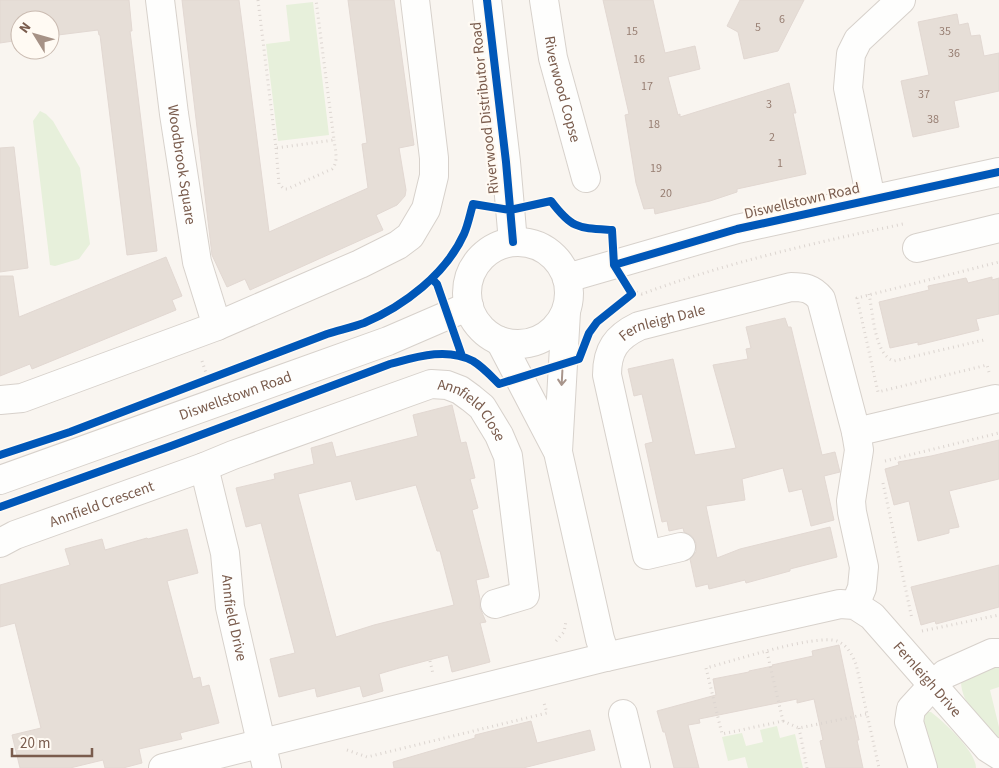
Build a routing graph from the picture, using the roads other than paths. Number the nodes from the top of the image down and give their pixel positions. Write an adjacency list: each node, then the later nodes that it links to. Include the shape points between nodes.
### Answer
1 (160, 0): 15 (street, Woodbrook Square, via 197,262)
2 (415, 0): 15 (street, via 434,158 431,194 419,224 398,245)
3 (487, 0): 11 (street, Riverwood Distributor Road)
4 (544, 0): 7 (street, Riverwood Copse, via 553,58)
5 (901, 0): 8 (street, via 858,40 852,54 848,88)
6 (999, 172): 8 (street, Diswellstown Road)
7 (586, 178)
8 (871, 199): 12 (street, Diswellstown Road, via 737,229)
9 (999, 228): 10 (street)
10 (915, 235)
11 (513, 242): 12 (street, via 531,244 546,251 560,263); 13 (street, via 496,247 482,257 472,271 467,288)
12 (567, 278): 14 (street, via 570,295)
13 (469, 306): 16 (street, via 475,321); 22 (street, Diswellstown Road, via 388,341)
14 (566, 312): 16 (street, via 546,336 531,343); 20 (street, one-way to 20)
15 (217, 326): 18 (street, via 22,398)
16 (500, 341): 20 (street)
17 (995, 399): 19 (street)
18 (0, 400)
19 (856, 432): 24 (street, Fernleigh Dale, via 821,299 806,288 791,287 627,331 614,345 607,375 647,555); 26 (street, Fernleigh Dale, via 859,450 852,512 864,567 862,588)
20 (558, 452): 28 (street)
21 (204, 467): 23 (street, Annfield Crescent); 25 (street, Annfield Close, via 430,384 460,390 482,407 508,456 525,595); 31 (street, Annfield Drive, via 225,553 230,607)
22 (0, 480)
23 (0, 543)
24 (681, 547)
25 (494, 604)
26 (855, 605): 28 (street, via 840,604); 29 (street, Fernleigh Drive, via 872,616)
27 (999, 653): 29 (street, via 992,653 946,674)
28 (606, 657): 31 (street)
29 (933, 685): 32 (street, Fernleigh Drive); 35 (street, via 909,715)
30 (623, 714): 34 (street)
31 (264, 756): 33 (street)
32 (993, 757)
33 (163, 768)
34 (636, 768)
35 (923, 768)

